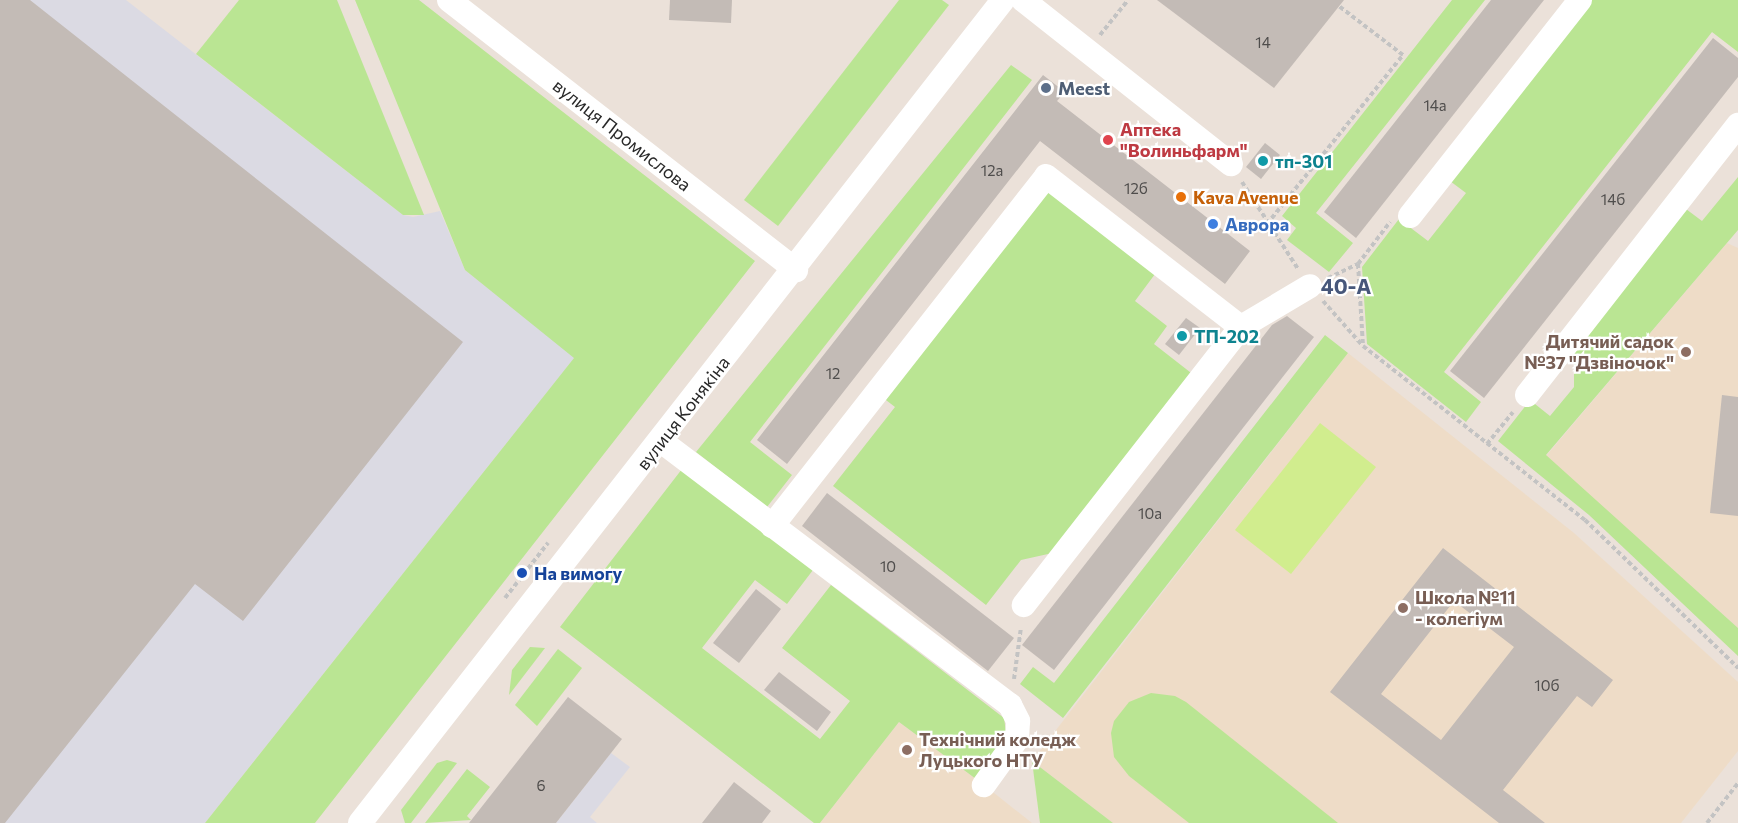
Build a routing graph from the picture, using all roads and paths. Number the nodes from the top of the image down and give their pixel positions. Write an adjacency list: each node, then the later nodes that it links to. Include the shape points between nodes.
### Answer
1 (449, 0): 13 (street, вулиця Промислова)
2 (1003, 0): 13 (street, вулиця Конякіна)
3 (1023, 0): 7 (street)
4 (1128, 0): 7 (path)
5 (1580, 0): 10 (street)
6 (1339, 6): 11 (path, via 1403,55)
7 (1087, 51): 9 (street)
8 (1738, 125): 17 (street)
9 (1231, 164): 11 (path)
10 (1410, 216): 12 (path, via 1397,213)
11 (1267, 224): 14 (path)
12 (1358, 264): 14 (path); 16 (path)
13 (796, 270): 18 (street, вулиця Конякіна)
14 (1310, 286): 15 (street); 16 (path)
15 (1241, 327): 20 (street, via 1046,176); 21 (street)
16 (1363, 346): 19 (path)
17 (1527, 395): 19 (path)
18 (661, 441): 20 (street); 26 (street, вулиця Конякіна)
19 (1487, 444): 22 (path, via 1585,520)
20 (772, 526): 23 (street)
21 (1024, 605): 23 (path)
22 (1738, 668)
23 (1010, 705): 25 (street, via 1018,721 1017,739)
24 (1738, 783): 27 (path)
25 (984, 785)
26 (360, 823)
27 (1707, 823)

